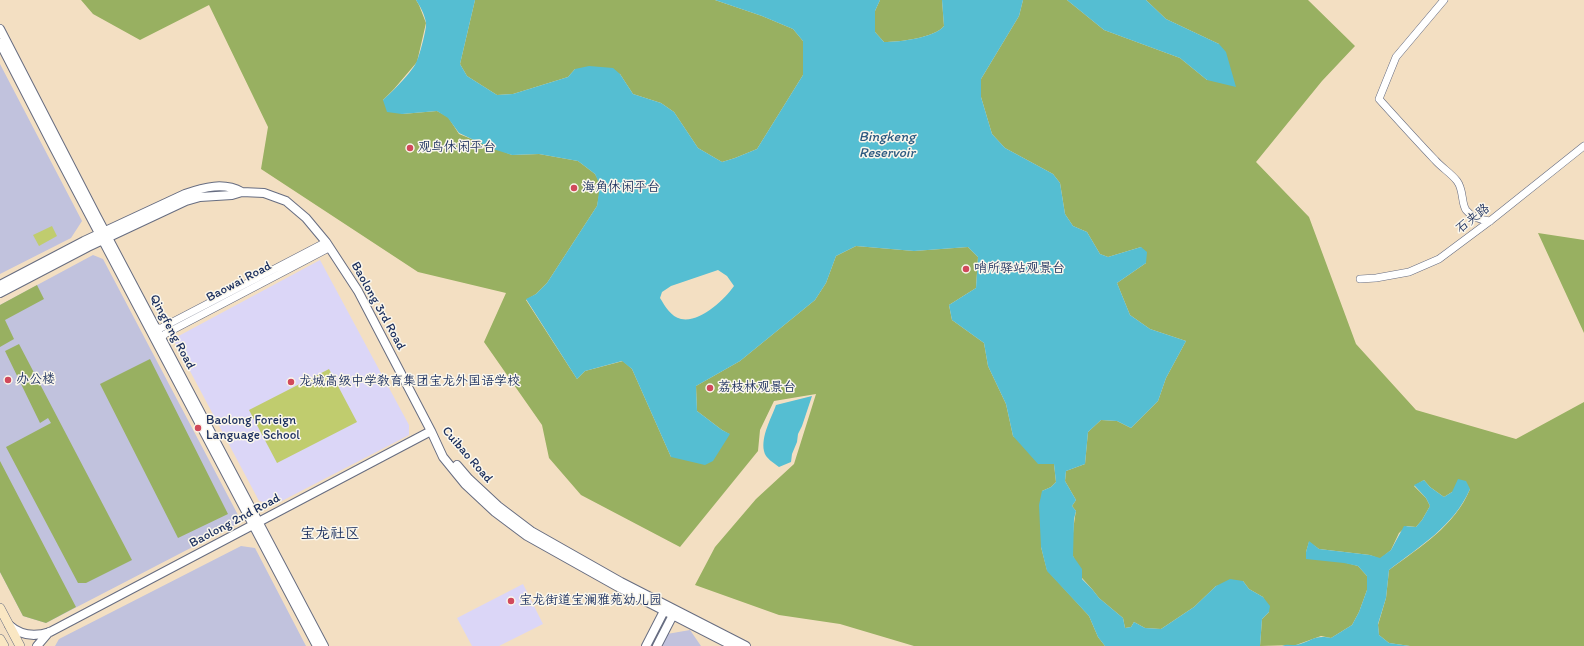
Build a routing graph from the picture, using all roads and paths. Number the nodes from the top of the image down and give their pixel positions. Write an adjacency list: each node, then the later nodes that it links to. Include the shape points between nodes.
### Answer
1 (1444, 0): 5 (street, via 1396,57 1379,99 1436,162 1451,174 1458,183 1466,210 1478,219)
2 (0, 28): 6 (street, Qingfeng Road)
3 (0, 43): 6 (street, Qingfeng Road)
4 (1584, 146): 5 (street, 石夹路)
5 (1490, 222): 8 (street, 石夹路, via 1455,249 1425,266 1392,276)
6 (103, 236): 7 (street, Baolong 3rd Road, via 186,201 242,192 264,193 286,201 306,218); 9 (street, Baolong 3rd Road); 10 (street, Baolong 3rd Road); 11 (street, Qingfeng Road); 14 (street, Qingfeng Road)
7 (328, 245): 11 (street, Baowai Road, via 162,328); 12 (street, Baowai Road); 13 (street, Baolong 3rd Road, via 358,291)
8 (1360, 279)
9 (0, 285)
10 (0, 293)
11 (156, 328): 12 (street, Qingfeng Road)
12 (161, 338): 14 (street, Qingfeng Road)
13 (431, 431): 14 (street, Baolong 2nd Road); 16 (street, Cuibao Road, via 469,479 498,506 531,531)
14 (256, 524): 18 (street, Baolong 2nd Road); 23 (street, Qingfeng Road); 24 (street, Qingfeng Road)
15 (0, 608): 17 (main road)
16 (669, 611): 25 (street); 26 (street); 27 (street, Cuibao Road); 28 (street, Cuibao Road)
17 (8, 623): 18 (street, via 24,634); 21 (main road)
18 (50, 632): 22 (street)
19 (0, 639): 20 (main road)
20 (4, 646)
21 (20, 646)
22 (37, 646)
23 (317, 646)
24 (324, 646)
25 (646, 646)
26 (657, 646)
27 (733, 646)
28 (746, 646)

